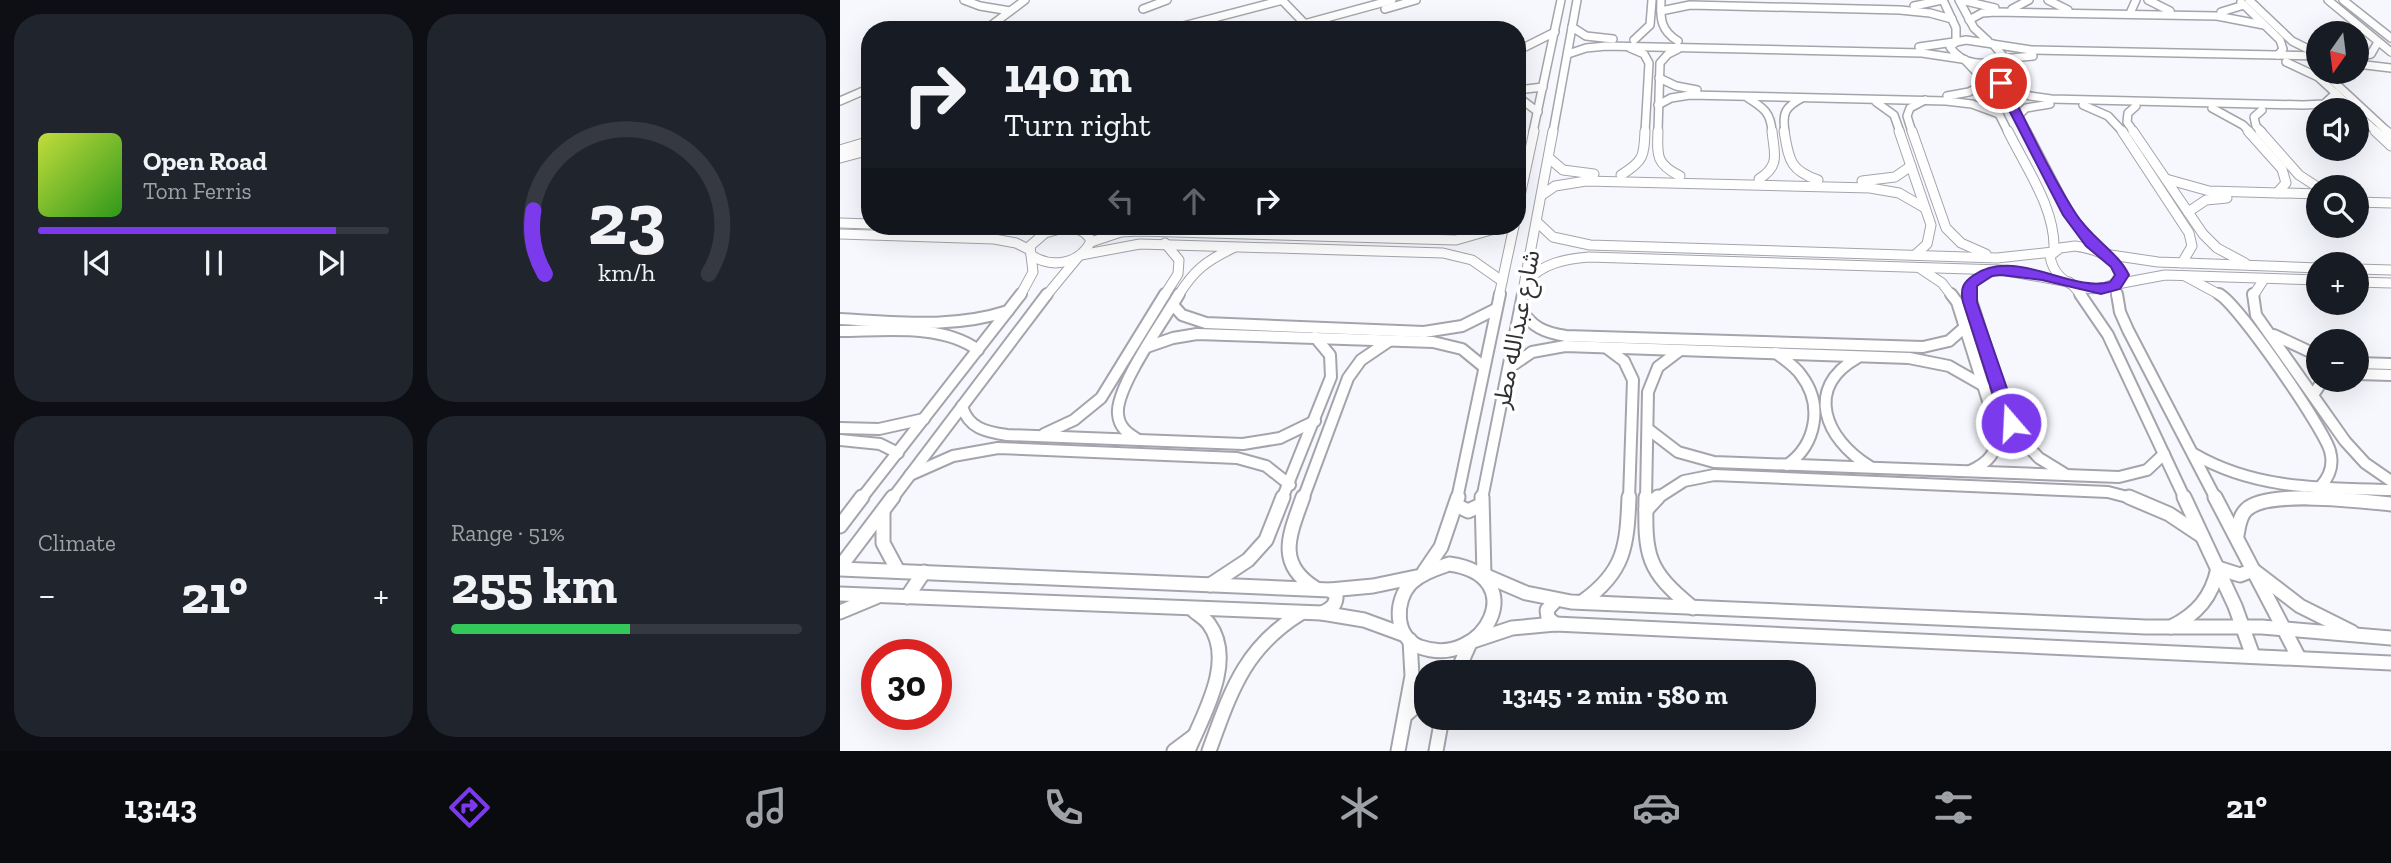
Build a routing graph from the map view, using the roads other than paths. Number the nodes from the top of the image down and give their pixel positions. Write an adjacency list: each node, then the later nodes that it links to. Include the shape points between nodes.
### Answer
1 (964, 0): 33 (street)
2 (1025, 0): 33 (street)
3 (1167, 0): 29 (street)
4 (1282, 0): 43 (street); 44 (street)
5 (1392, 0): 45 (street)
6 (1416, 0): 46 (street)
7 (1561, 0): 52 (street)
8 (1577, 0): 51 (street, شارع عبدالله مطر)
9 (1652, 0): 47 (street)
10 (1661, 0): 34 (street)
11 (1675, 0): 25 (street)
12 (1788, 0): 26 (street)
13 (1877, 0): 27 (street)
14 (1942, 0): 28 (street); 41 (street)
15 (1960, 0): 31 (street); 49 (street)
16 (2029, 0): 30 (street)
17 (2048, 0): 32 (street)
18 (2136, 0): 35 (street)
19 (2148, 0): 36 (street)
20 (2329, 0): 38 (street)
21 (2343, 0): 40 (street)
22 (1756, 1): 25 (street); 26 (street)
23 (1851, 2): 26 (street); 27 (street)
24 (2244, 2): 39 (street, via 2236,10); 50 (street); 56 (street)
25 (1690, 4): 28 (street); 34 (street)
26 (1800, 4)
27 (1891, 6): 28 (street)
28 (1906, 8): 41 (street)
29 (1143, 9)
30 (2012, 9): 31 (street); 32 (street)
31 (1996, 10): 37 (street); 49 (street)
32 (2068, 10): 37 (street)
33 (1010, 11): 42 (street)
34 (1661, 11): 48 (street)
35 (2131, 11): 36 (street); 37 (street)
36 (2170, 11): 39 (street)
37 (2114, 12): 39 (street)
38 (2344, 13): 40 (street); 59 (street)
39 (2215, 14): 50 (street)
40 (2360, 14): 53 (street)
41 (1953, 20): 49 (street); 58 (street)
42 (997, 21)
43 (1209, 21)
44 (1301, 21)
45 (1326, 21)
46 (1331, 21)
47 (1651, 21): 48 (street); 54 (street)
48 (1660, 21): 61 (street, via 1666,34)
49 (1970, 21): 60 (street)
50 (2264, 25): 55 (street)
51 (1573, 27): 57 (street); 68 (street, شارع عبدالله مطر)
52 (1555, 32): 62 (street); 87 (street)
53 (2391, 38)
54 (1634, 40): 57 (street); 61 (street)
55 (2280, 40): 56 (street); 69 (street, via 2283,49)
56 (2292, 41): 64 (street)
57 (1601, 42): 63 (street); 68 (street)
58 (1955, 42): 60 (street); 65 (street); 74 (street, via 1951,50)
59 (2378, 42): 66 (street); 71 (street)
60 (1991, 43): 67 (street); 73 (street, via 2003,53)
61 (1680, 44): 63 (street); 65 (street); 77 (street)
62 (1526, 46)
63 (1624, 46): 76 (street, via 1639,51)
64 (2306, 48)
65 (1921, 50): 74 (street)
66 (2391, 52)
67 (2032, 53): 72 (street); 73 (street)
68 (1567, 54): 123 (street, شارع عبدالله مطر)
69 (2278, 55): 70 (street); 72 (street)
70 (2306, 55)
71 (2370, 55)
72 (2180, 56): 75 (street)
73 (2000, 59): 74 (street, via 1988,63); 84 (street, via 1996,70)
74 (1964, 60): 83 (street)
75 (2286, 62): 78 (street); 81 (street)
76 (1649, 63): 77 (street); 129 (street)
77 (1660, 63): 82 (street)
78 (2306, 63)
79 (2370, 63): 80 (street)
80 (2391, 68)
81 (2306, 70)
82 (1659, 78): 90 (street); 103 (street)
83 (1983, 83): 84 (street); 95 (street); 111 (street)
84 (2001, 84): 101 (street); 116 (street)
85 (2326, 84): 91 (street)
86 (2336, 84): 124 (street)
87 (1543, 87): 88 (street); 110 (street)
88 (1526, 89)
89 (861, 92): 100 (street)
90 (1690, 92): 92 (street); 93 (street); 103 (street)
91 (2336, 93): 96 (street); 97 (street)
92 (1820, 95): 94 (street); 95 (street); 98 (street)
93 (1742, 96): 94 (street); 113 (street)
94 (1803, 97): 114 (street, via 1788,105)
95 (1951, 98): 99 (street); 111 (street)
96 (2332, 98)
97 (2341, 98)
98 (1866, 99): 99 (street); 112 (street)
99 (1925, 100): 115 (street, via 1910,108)
100 (840, 101)
101 (2053, 102): 104 (street); 107 (street); 116 (street, via 2034,105)
102 (1526, 103): 110 (street)
103 (1658, 105): 130 (street)
104 (2083, 105): 105 (street); 121 (street, via 2108,116)
105 (2136, 106): 106 (street); 122 (street, via 2127,117)
106 (2212, 108): 109 (street); 118 (street)
107 (2306, 109)
108 (2306, 109): 109 (street)
109 (2262, 110): 119 (street, via 2254,121)
110 (1538, 112): 120 (street)
111 (1999, 114): 158 (street)
112 (1894, 115): 115 (street); 137 (street)
113 (1771, 116): 114 (street); 134 (street)
114 (1782, 116): 135 (street)
115 (1907, 116): 166 (street)
116 (2018, 116): 159 (street)
117 (2371, 126): 126 (street)
118 (2249, 132): 119 (street); 138 (street)
119 (2260, 132): 139 (street)
120 (1534, 133): 123 (street); 132 (street)
121 (2124, 133): 122 (street); 161 (street)
122 (2135, 133): 143 (street)
123 (1553, 134): 133 (street, شارع عبدالله مطر)
124 (2391, 135)
125 (861, 144): 127 (street)
126 (2391, 146)
127 (840, 150)
128 (861, 152): 131 (street)
129 (1644, 155): 130 (street); 140 (street)
130 (1657, 155): 141 (street, via 1666,169)
131 (840, 158)
132 (1528, 158): 136 (street)
133 (1549, 158): 142 (street, via 1558,167); 150 (street, شارع عبدالله مطر)
134 (1776, 159): 135 (street); 146 (street, via 1770,172)
135 (1789, 159): 145 (street, via 1801,174)
136 (1526, 166)
137 (1911, 166): 147 (street); 157 (street)
138 (2281, 169): 139 (street); 148 (street, via 2286,183)
139 (2294, 170): 144 (street)
140 (1620, 175): 141 (street); 142 (street)
141 (1680, 176): 146 (street)
142 (1586, 177): 146 (street); 150 (street)
143 (2165, 178): 151 (street); 160 (street)
144 (2306, 179)
145 (1818, 180): 146 (street); 147 (street)
146 (1757, 181): 147 (street)
147 (1879, 185): 157 (street)
148 (2277, 193): 149 (street); 151 (street)
149 (2306, 194)
150 (1542, 195): 162 (street, شارع عبدالله مطر)
151 (2222, 195): 154 (street); 160 (street, via 2206,200)
152 (2369, 195): 153 (street)
153 (2391, 196)
154 (2306, 200)
155 (2369, 202): 156 (street)
156 (2391, 203)
157 (1925, 208): 165 (street)
158 (2050, 215): 159 (street); 184 (street)
159 (2070, 215): 186 (street)
160 (2190, 215): 161 (street); 195 (street, via 2217,248)
161 (2179, 219): 194 (street, via 2192,240)
162 (1537, 222): 181 (street, via 1548,234); 209 (street, شارع عبدالله مطر)
163 (840, 223): 164 (street)
164 (861, 223)
165 (1931, 225): 166 (street); 188 (street, via 1931,237)
166 (1943, 226): 191 (street, via 1962,244)
167 (840, 234): 168 (street)
168 (861, 235)
169 (871, 235): 185 (street, via 994,239 1016,243)
170 (1041, 235): 185 (street)
171 (1087, 235): 179 (street)
172 (1104, 235): 179 (street)
173 (1112, 235): 179 (street)
174 (1169, 235): 180 (street)
175 (1279, 235): 178 (street)
176 (1483, 235): 178 (street)
177 (1512, 235): 208 (street, شارع عبدالله مطر)
178 (1456, 240): 187 (street, via 1460,248)
179 (1091, 242): 189 (street)
180 (1166, 244): 182 (street); 189 (street, via 1129,245); 205 (street, via 1179,260)
181 (1580, 245): 183 (street); 190 (street, via 1576,251)
182 (1236, 247): 187 (street); 206 (street, via 1201,265)
183 (1772, 251): 188 (street); 193 (street)
184 (2054, 251): 186 (street, via 2075,246); 191 (street); 210 (street, via 2051,267)
185 (1030, 252): 189 (street, via 1041,261 1055,263); 218 (street, via 1033,272)
186 (2103, 253): 192 (street); 212 (street, via 2121,270)
187 (1452, 254): 208 (street, via 1480,264)
188 (1915, 255): 191 (street)
189 (1080, 256): 257 (street)
190 (1579, 258): 193 (street); 209 (street, via 1542,268)
191 (1997, 258): 199 (street)
192 (2158, 262): 194 (street); 201 (street)
193 (1774, 263): 196 (street)
194 (2182, 263): 195 (street)
195 (2251, 266): 197 (street)
196 (1919, 268): 199 (street); 213 (street, via 1942,283)
197 (2306, 268)
198 (2369, 269): 200 (street)
199 (2001, 270): 210 (street); 214 (street, via 1988,272 1971,284)
200 (2391, 270)
201 (2165, 275): 202 (street); 212 (street)
202 (2185, 276): 203 (street); 219 (street, via 2224,297)
203 (2264, 279): 204 (street); 220 (street, via 2252,298)
204 (2306, 280)
205 (1175, 281): 206 (street); 252 (street)
206 (1187, 281): 215 (street)
207 (2369, 282): 211 (street)
208 (1502, 283): 209 (street); 217 (street, شارع عبدالله مطر)
209 (1525, 283): 216 (street, شارع عبدالله مطر)
210 (2070, 283): 212 (street, via 2101,290); 223 (street)
211 (2391, 283)
212 (2116, 285): 225 (street)
213 (1957, 302): 214 (street); 222 (street)
214 (1970, 302): 259 (street)
215 (1173, 305): 224 (street); 232 (street)
216 (1521, 308): 231 (street, via 1537,328); 243 (street, شارع عبدالله مطر)
217 (1496, 309): 229 (street, via 1462,326); 242 (street, شارع عبدالله مطر)
218 (1010, 310): 221 (street, via 961,323); 234 (street)
219 (2242, 315): 220 (street); 270 (street)
220 (2256, 315): 226 (street)
221 (840, 319)
222 (1965, 327): 238 (street); 248 (street)
223 (2105, 328): 225 (street, via 2115,325); 276 (street)
224 (1212, 329): 228 (street); 229 (street); 232 (street)
225 (2128, 330): 275 (street)
226 (2267, 330): 236 (street); 256 (street)
227 (840, 331): 234 (street, via 944,334 968,341)
228 (1315, 337): 230 (street); 246 (street, via 1329,350)
229 (1422, 337): 230 (street); 242 (street, via 1453,346)
230 (1390, 340): 247 (street, via 1369,353)
231 (1565, 341): 233 (street); 238 (street); 243 (street, via 1532,352)
232 (1147, 347): 253 (street)
233 (1605, 347): 235 (street); 251 (street, via 1625,361)
234 (978, 350): 260 (street)
235 (1681, 350): 237 (street); 254 (street, via 1658,367)
236 (2306, 351)
237 (1776, 353): 239 (street); 249 (street, via 1797,370)
238 (1924, 353): 239 (street); 248 (street)
239 (1861, 356): 250 (street, via 1836,369)
240 (2369, 363): 241 (street)
241 (2391, 364)
242 (1484, 367): 293 (street, شارع عبدالله مطر)
243 (1509, 369): 294 (street, شارع عبدالله مطر)
244 (2369, 374): 245 (street)
245 (2391, 375)
246 (1331, 377): 247 (street, via 1341,373); 261 (street)
247 (1348, 378): 299 (street)
248 (1984, 386): 258 (street)
249 (1809, 390): 250 (street); 264 (street)
250 (1827, 390): 265 (street)
251 (1633, 391): 254 (street); 302 (street)
252 (1106, 392): 253 (street); 267 (street, via 1074,420)
253 (1121, 392): 269 (street, via 1117,419)
254 (1648, 392): 263 (street)
255 (2314, 392): 256 (street)
256 (2313, 395): 271 (street)
257 (962, 406): 266 (street, via 964,415 979,429); 282 (street)
258 (1992, 410): 259 (street); 281 (street, via 1998,433 1995,453)
259 (2006, 411): 283 (street, via 2026,447)
260 (924, 419): 262 (street, via 886,429); 274 (street)
261 (1315, 421): 272 (street, via 1280,438); 287 (street)
262 (840, 428)
263 (1648, 429): 279 (street, via 1663,444); 296 (street)
264 (1814, 430): 265 (street); 278 (street, via 1805,451)
265 (1833, 431): 280 (street, via 1848,453)
266 (1007, 435): 267 (street); 273 (street)
267 (1039, 436): 269 (street)
268 (840, 440): 274 (street, via 880,444)
269 (1139, 440): 272 (street)
270 (2326, 440): 271 (street); 288 (street, via 2332,471)
271 (2345, 441): 285 (street)
272 (1243, 444): 277 (street, via 1248,450)
273 (998, 448): 277 (street); 282 (street, via 945,457)
274 (898, 453): 297 (street)
275 (2192, 453): 286 (street, via 2225,472); 301 (street)
276 (2164, 454): 284 (street, via 2147,470); 300 (street)
277 (1237, 458): 287 (street, via 1263,463)
278 (1786, 465): 279 (street); 280 (street)
279 (1714, 469): 290 (street); 296 (street, via 1668,487)
280 (1875, 469): 281 (street)
281 (1968, 472): 283 (street)
282 (910, 475): 295 (street)
283 (2070, 476): 284 (street)
284 (2102, 477): 290 (street)
285 (2391, 481)
286 (2263, 483): 288 (street); 291 (street, via 2262,491)
287 (1290, 485): 298 (street)
288 (2321, 486): 289 (street)
289 (2391, 490)
290 (2108, 492): 300 (street, via 2146,502)
291 (2269, 499): 292 (street); 301 (street, via 2241,516)
292 (2391, 504)
293 (1456, 505): 294 (street, via 1464,512); 310 (street, شارع عبدالله مطر, via 1441,547)
294 (1481, 505): 311 (street, شارع عبدالله مطر)
295 (884, 510): 304 (street); 308 (street, via 881,537)
296 (1646, 510): 303 (street)
297 (840, 526)
298 (1272, 529): 299 (street, via 1277,537); 312 (street, via 1248,561)
299 (1291, 530): 313 (street, via 1291,565 1297,575)
300 (2202, 536): 306 (street)
301 (2238, 538): 307 (street)
302 (1627, 543): 303 (street); 318 (street, via 1607,583)
303 (1645, 544): 320 (street, via 1666,586)
304 (845, 552): 305 (street)
305 (840, 568): 308 (street)
306 (2218, 568): 307 (street, via 2243,575); 326 (street); 327 (street, via 2215,585 2203,605)
307 (2253, 570): 328 (street); 330 (street, via 2318,617)
308 (898, 571): 309 (street)
309 (924, 572): 312 (street); 316 (street)
310 (1420, 574): 311 (street, via 1436,566 1462,564); 313 (street, via 1373,586); 331 (street, via 1407,587 1398,611)
311 (1484, 575): 317 (street, via 1508,588); 333 (street, via 1492,587 1493,615)
312 (1210, 585): 313 (street)
313 (1324, 589): 324 (street, via 1336,594 1336,602)
314 (840, 594): 315 (street)
315 (880, 596): 316 (street); 321 (street)
316 (907, 597): 319 (street)
317 (1556, 600): 318 (street); 325 (street, via 1547,610)
318 (1581, 602): 320 (street)
319 (1189, 608): 322 (street); 338 (street, via 1215,629)
320 (1693, 608): 323 (street)
321 (840, 612)
322 (1302, 612): 324 (street); 339 (street, via 1267,635)
323 (1788, 612): 327 (street); 329 (street)
324 (1322, 613): 331 (street, via 1364,620)
325 (1555, 624): 329 (street); 333 (street, via 1511,628)
326 (2242, 626): 327 (street); 328 (street); 334 (street)
327 (2168, 628)
328 (2283, 628): 330 (street); 335 (street)
329 (1791, 636): 334 (street)
330 (2365, 636): 332 (street)
331 (1407, 638): 333 (street, via 1431,651); 341 (street, via 1412,676)
332 (2391, 638)
333 (1472, 642): 336 (street)
334 (2253, 656): 335 (street)
335 (2299, 659): 337 (street)
336 (1463, 660)
337 (2391, 663)
338 (1219, 665): 339 (street, via 1230,662); 343 (street)
339 (1241, 667): 345 (street)
340 (1414, 708): 341 (street)
341 (1407, 714): 346 (street)
342 (1440, 730): 347 (street)
343 (1191, 744): 344 (street)
344 (1174, 751)
345 (1209, 751)
346 (1398, 751)
347 (1436, 751)

